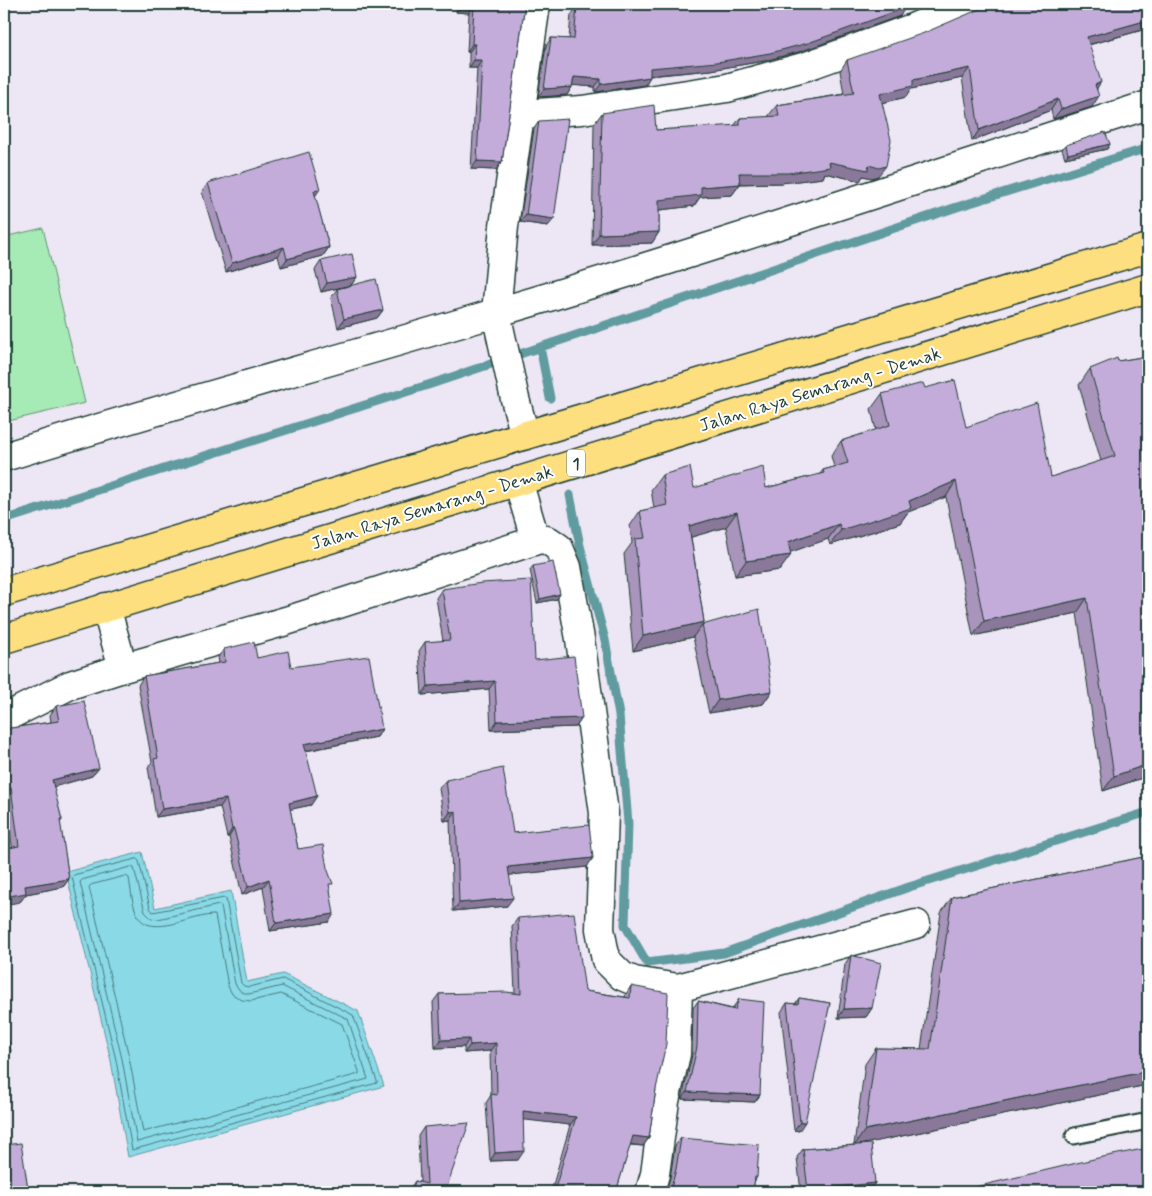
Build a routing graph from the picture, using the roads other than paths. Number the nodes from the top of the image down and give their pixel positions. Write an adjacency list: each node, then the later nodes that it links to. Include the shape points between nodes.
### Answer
1 (536, 4): 4 (street)
2 (968, 4): 4 (street, via 807,66 727,88 582,110)
3 (1148, 105): 7 (street)
4 (521, 114): 7 (street, via 504,226)
5 (1148, 248): 8 (highway)
6 (1148, 288): 10 (highway, Jalan Raya Semarang - Demak / 1)
7 (497, 321): 8 (street); 9 (street, via 102,426)
8 (525, 435): 12 (highway)
9 (4, 457)
10 (518, 481): 11 (street); 13 (highway, Jalan Raya Semarang - Demak / 1)
11 (532, 528): 15 (street, via 286,621); 18 (street, via 559,548 580,638 604,813 600,929 606,960 622,976 634,981)
12 (4, 592)
13 (106, 607): 14 (highway, Jalan Raya Semarang - Demak / 1); 15 (street)
14 (4, 640)
15 (119, 654): 16 (street, via 70,685)
16 (4, 718)
17 (916, 924): 18 (street)
18 (678, 988): 21 (street, via 676,1054)
19 (1148, 1121): 20 (lane)
20 (1074, 1136)
21 (650, 1192)

